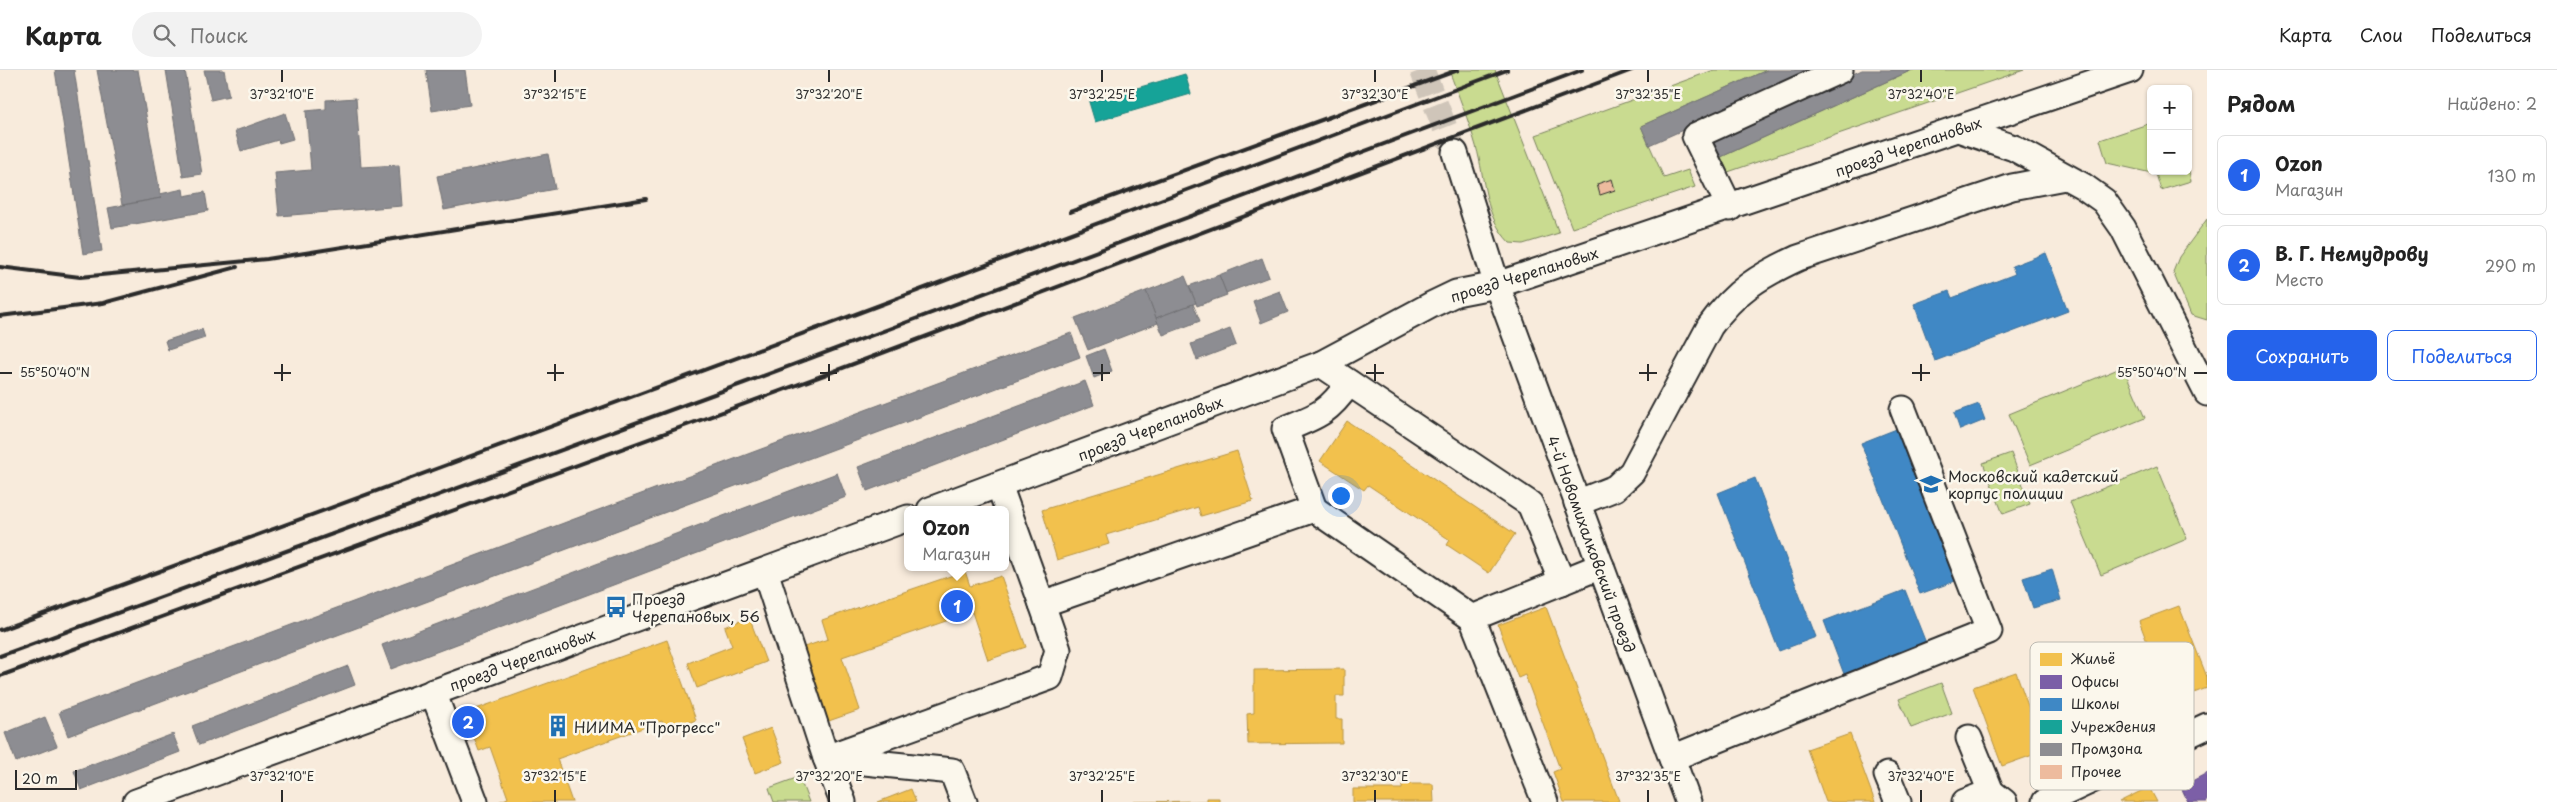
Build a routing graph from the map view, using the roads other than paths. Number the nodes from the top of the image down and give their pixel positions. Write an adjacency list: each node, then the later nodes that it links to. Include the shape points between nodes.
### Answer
1 (1840, 70): 6 (street, via 1695,136)
2 (2130, 70): 3 (street, проезд Черепановых)
3 (1958, 129): 5 (street, via 2014,148); 6 (street, проезд Черепановых)
4 (1455, 153): 7 (street, 4-й Новомихалковский проезд)
5 (2065, 177): 8 (street, via 2104,200); 14 (street, via 2012,187 1798,258 1746,286 1726,304 1710,326 1632,472 1615,488)
6 (1730, 208): 7 (street, проезд Черепановых)
7 (1497, 285): 9 (street, проезд Черепановых, via 1456,294 1433,304); 14 (street, 4-й Новомихалковский проезд)
8 (2200, 363): 11 (street)
9 (1322, 364): 10 (street); 13 (street, проезд Черепановых)
10 (1349, 383): 17 (street, via 1334,404 1286,429); 22 (street, via 1530,504)
11 (2207, 392)
12 (1903, 409): 30 (street, via 1990,631)
13 (998, 485): 15 (street, проезд Черепановых); 16 (street)
14 (1577, 503): 20 (street, 4-й Новомихалковский проезд)
15 (941, 506)
16 (1006, 506)
17 (1314, 509): 23 (street); 24 (street)
18 (1009, 515): 23 (street)
19 (904, 519): 21 (street, проезд Черепановых)
20 (1601, 566): 22 (street); 30 (street, 4-й Новомихалковский проезд)
21 (765, 571): 25 (street, проезд Черепановых); 29 (street)
22 (1562, 582): 24 (street)
23 (1042, 604): 29 (street, via 1058,650 1050,677)
24 (1472, 618): 40 (street)
25 (433, 692): 33 (street, проезд Черепановых); 37 (street)
26 (2207, 726): 27 (street)
27 (2194, 732)
28 (1969, 738): 34 (street)
29 (826, 758): 38 (street); 39 (street, via 952,771)
30 (1672, 758): 41 (street, 4-й Новомихалковский проезд)
31 (1887, 775): 42 (street)
32 (2073, 790): 35 (street)
33 (185, 793): 36 (street, проезд Черепановых)
34 (1997, 797): 43 (street)
35 (2058, 799)
36 (136, 802)
37 (475, 802)
38 (843, 802)
39 (964, 802)
40 (1545, 802)
41 (1688, 802)
42 (1898, 802)
43 (1965, 802)

